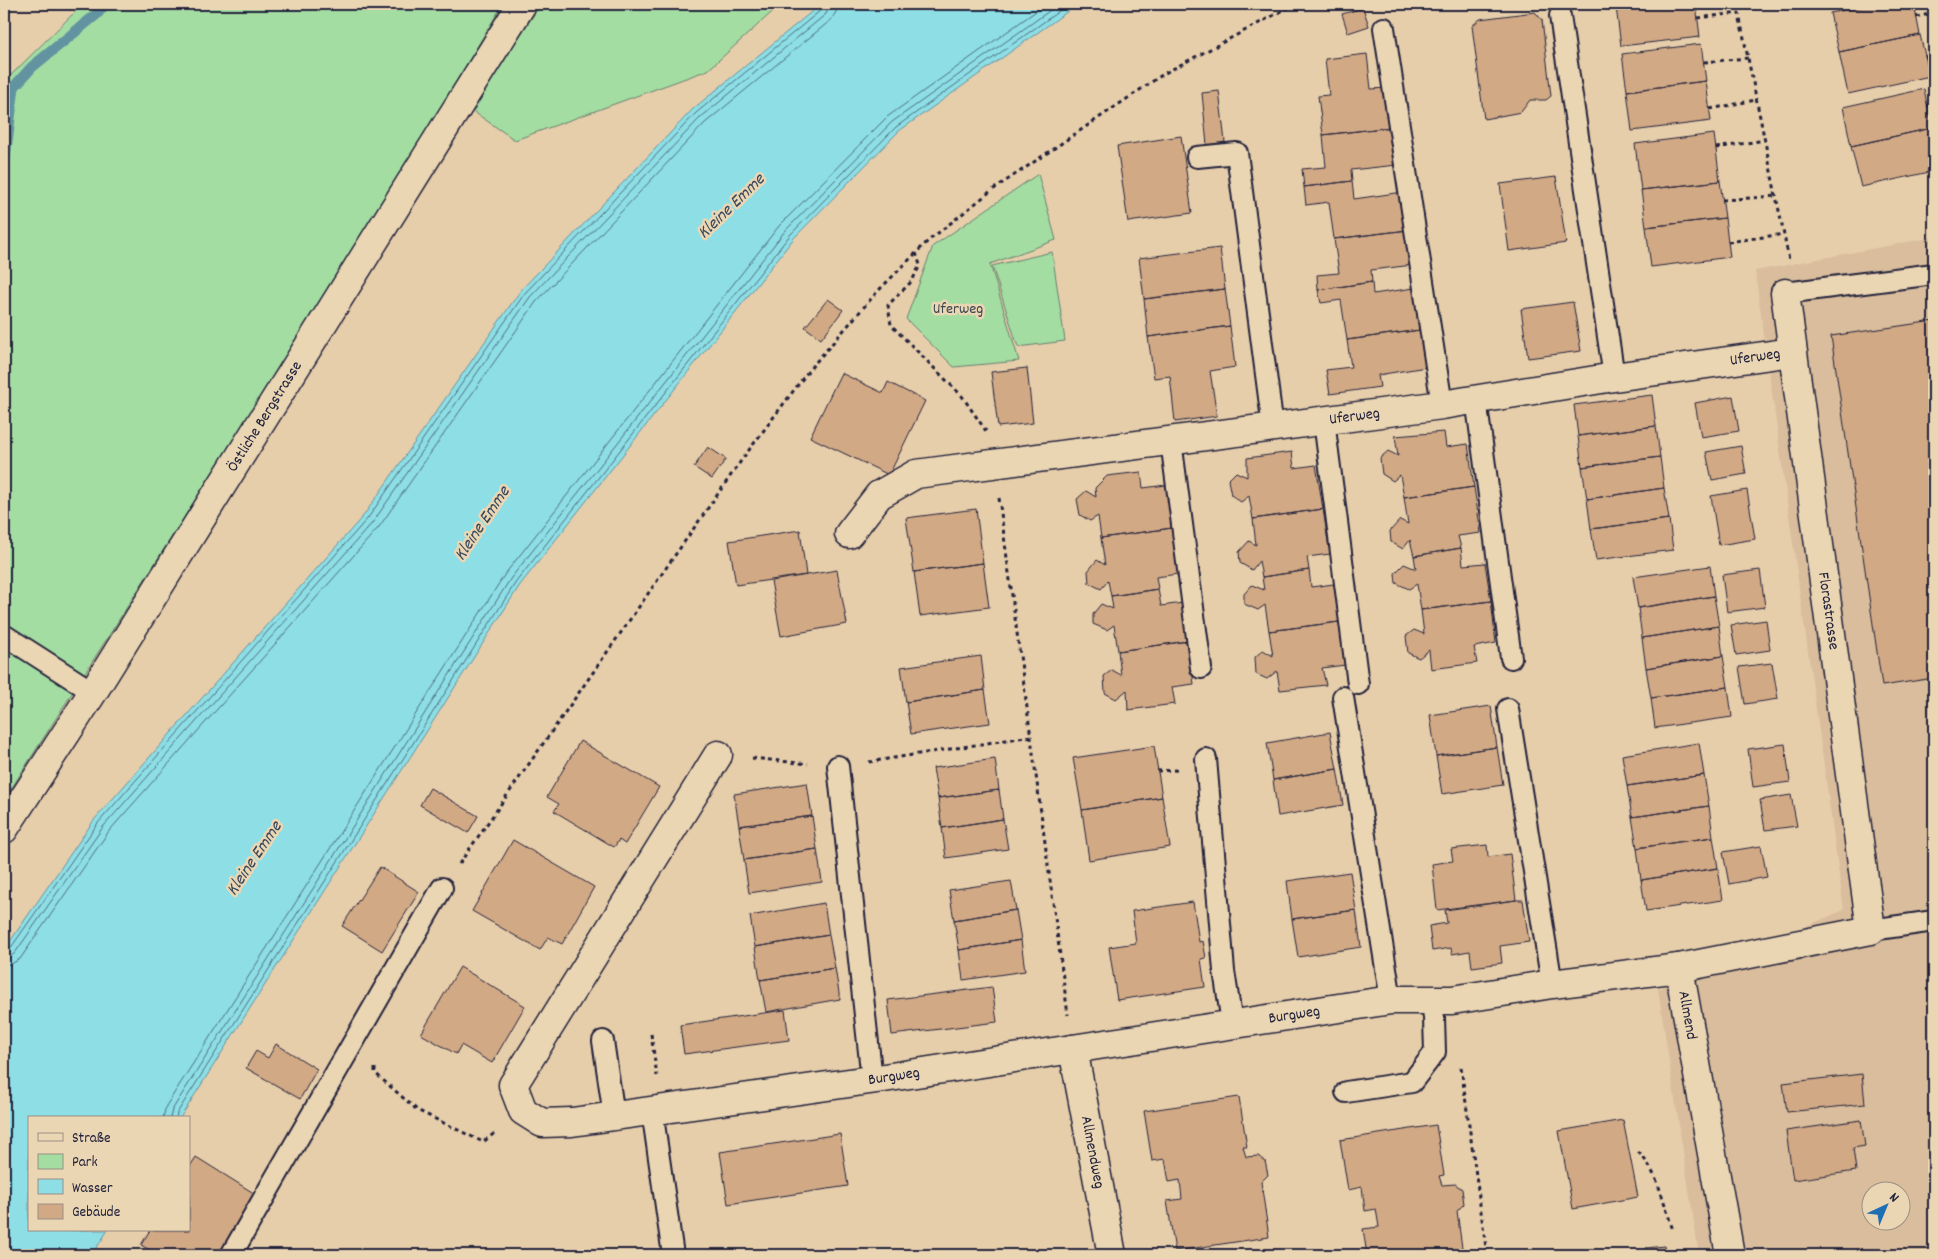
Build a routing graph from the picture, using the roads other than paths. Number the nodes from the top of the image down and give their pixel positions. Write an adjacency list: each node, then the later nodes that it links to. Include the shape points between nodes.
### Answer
1 (522, 4): 18 (street, Östliche Bergstrasse)
2 (1560, 16): 8 (lane)
3 (1384, 28): 10 (lane)
4 (1198, 157): 12 (lane, via 1237,153)
5 (1934, 274): 6 (lane)
6 (1790, 292): 7 (street, Florastrasse)
7 (1792, 352): 8 (street, Uferweg); 26 (street, Florastrasse)
8 (1614, 377): 9 (street, Uferweg)
9 (1476, 399): 10 (street, Uferweg); 16 (lane)
10 (1442, 405): 11 (street, Uferweg)
11 (1324, 421): 12 (street, Uferweg); 29 (lane, via 1351,691)
12 (1273, 428): 13 (street, Uferweg)
13 (1171, 441): 14 (street, Uferweg, via 916,474 879,495); 17 (lane)
14 (849, 534)
15 (4, 635): 18 (lane)
16 (1512, 658)
17 (1201, 668)
18 (93, 692): 23 (street, Östliche Bergstrasse)
19 (1508, 709): 28 (lane)
20 (718, 755): 37 (street, Burgweg, via 513,1085 524,1111 542,1123)
21 (1206, 759): 31 (lane, via 1224,971)
22 (838, 766): 34 (lane)
23 (4, 829)
24 (442, 888): 38 (lane)
25 (1934, 922): 26 (lane)
26 (1871, 930): 27 (street, Allmend)
27 (1679, 968): 28 (street, Burgweg); 41 (street, Allmend)
28 (1552, 984): 30 (street, Burgweg, via 1452,1000)
29 (1390, 1000): 30 (street, Burgweg); 31 (street, Burgweg)
30 (1432, 1000): 35 (lane, via 1435,1052 1412,1082)
31 (1232, 1023): 33 (street, Burgweg)
32 (603, 1041): 37 (lane)
33 (1073, 1050): 34 (street, Burgweg); 40 (street, Allmendweg)
34 (872, 1080): 36 (street, Burgweg)
35 (1346, 1092)
36 (657, 1109): 37 (street, Burgweg); 39 (lane)
37 (614, 1116)
38 (231, 1255)
39 (673, 1255)
40 (1112, 1255)
41 (1730, 1255)

